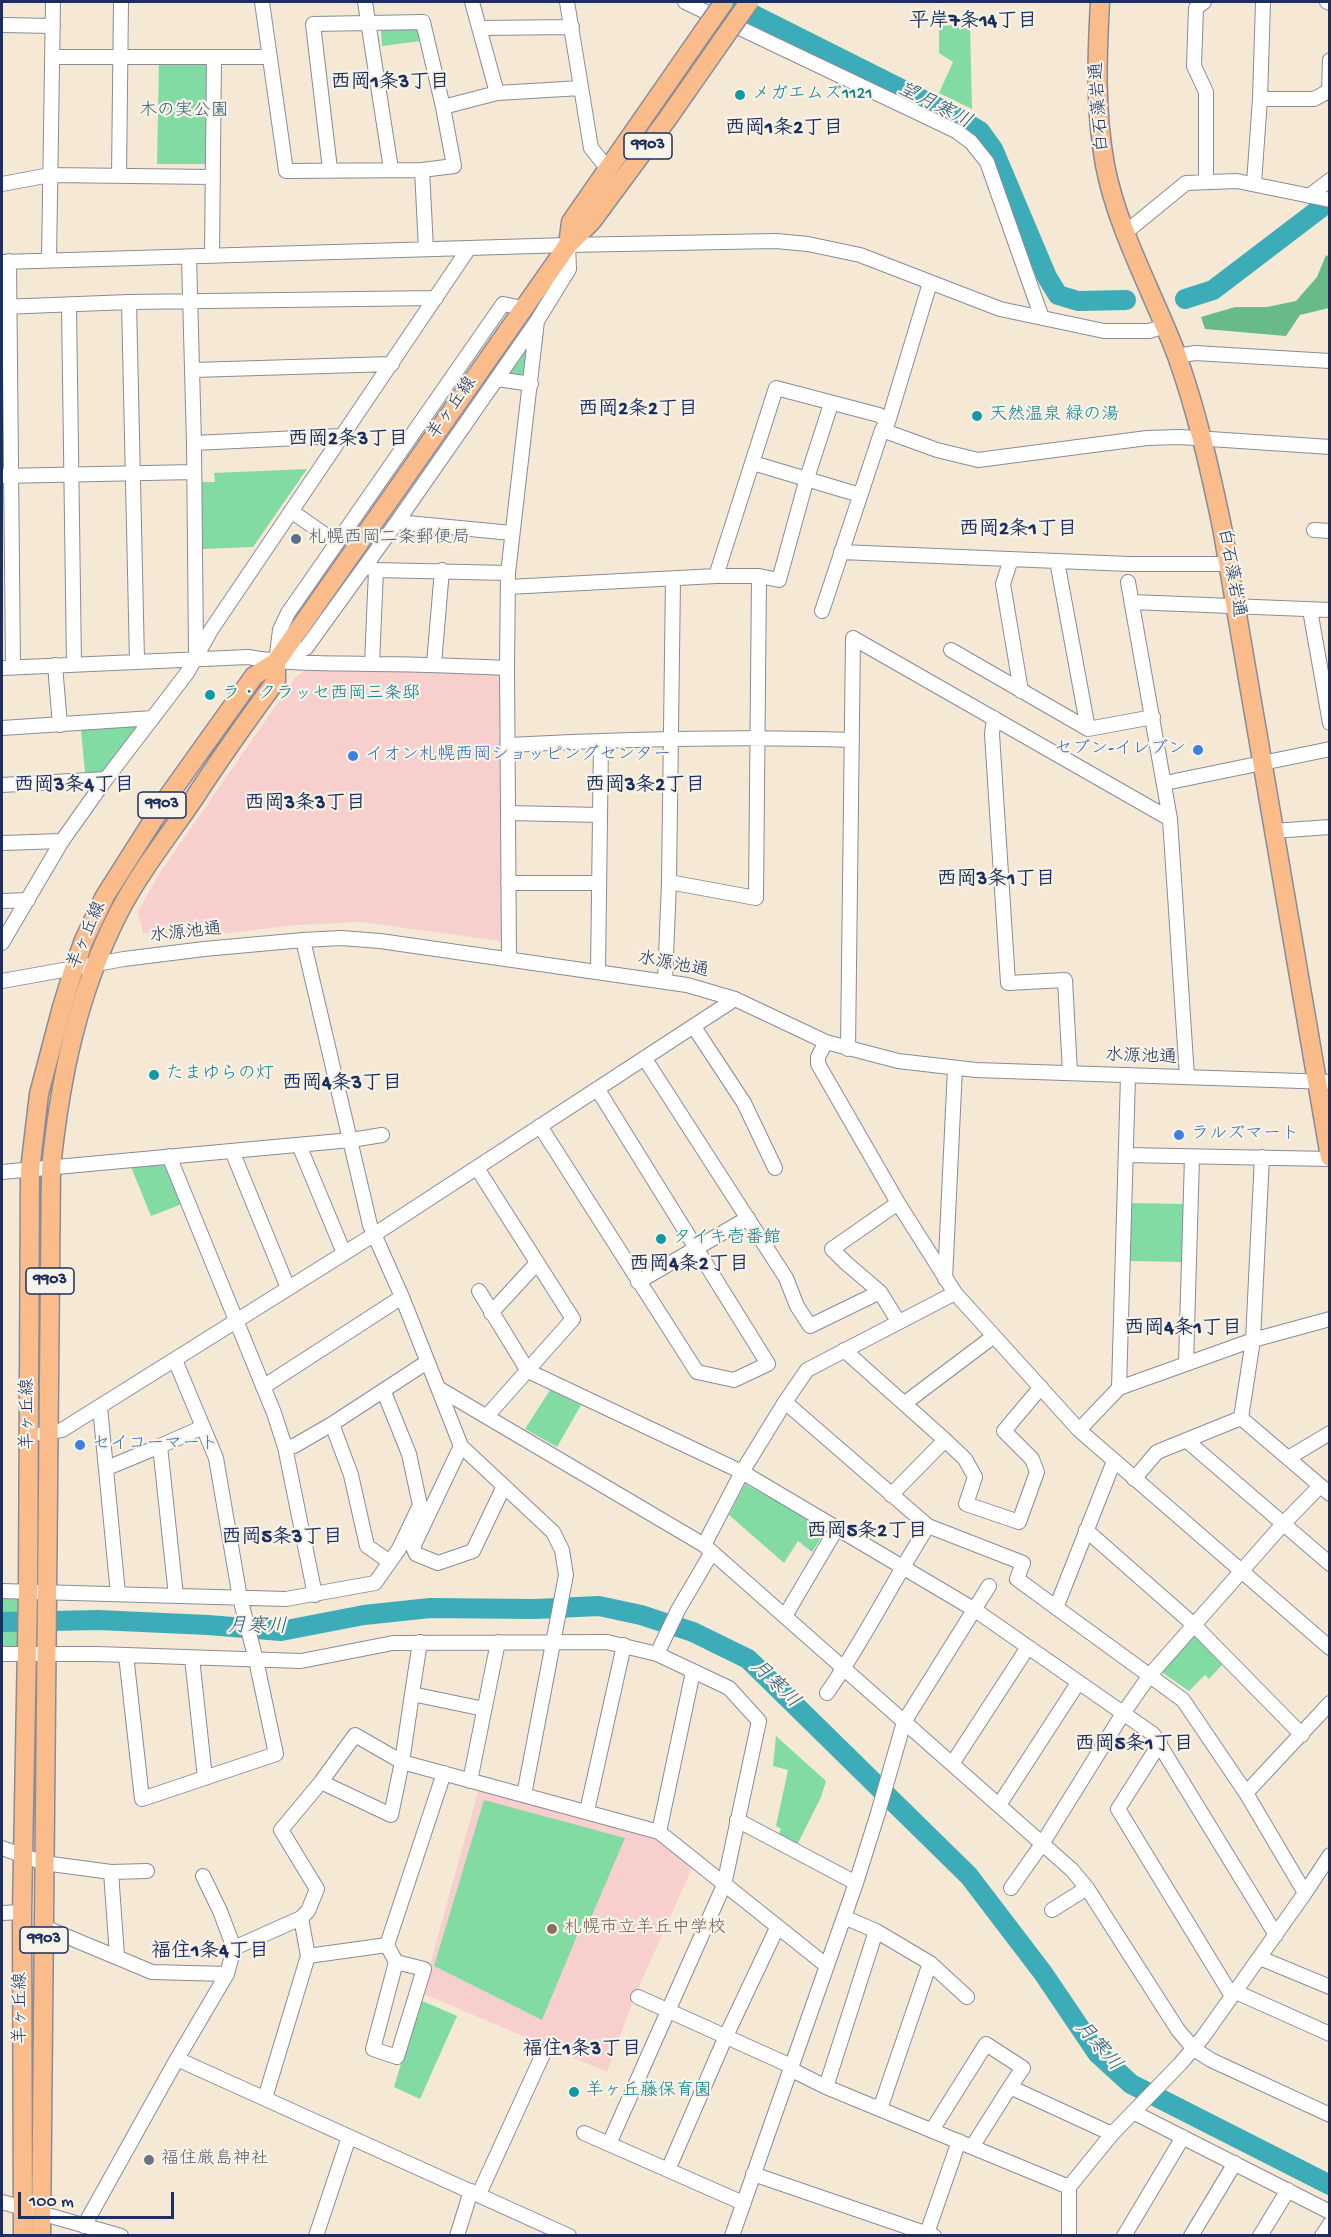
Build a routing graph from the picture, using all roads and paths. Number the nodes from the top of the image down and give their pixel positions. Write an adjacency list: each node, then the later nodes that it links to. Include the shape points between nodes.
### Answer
1 (53, 2): 15 (street)
2 (121, 2): 19 (street)
3 (262, 2): 21 (street)
4 (365, 2): 13 (street)
5 (472, 2): 17 (street)
6 (567, 2): 16 (street)
7 (685, 2): 54 (street, via 956,131 971,142 987,162)
8 (724, 2): 29 (main road, 羊ヶ丘線 / 9903, bridge)
9 (749, 2): 40 (main road, 羊ヶ丘線 / 9903, bridge, via 592,221)
10 (1100, 2): 39 (main road, 白石藻岩通, via 1096,84 1099,124 1105,167)
11 (1204, 2): 35 (street, via 1196,8 1194,66 1206,92)
12 (1263, 2): 25 (street)
13 (370, 24): 26 (street, via 423,22); 27 (street, via 313,24); 28 (street)
14 (2, 25): 15 (street)
15 (53, 26): 18 (street)
16 (572, 27): 17 (street); 23 (street)
17 (479, 28): 24 (street)
18 (52, 57): 19 (street); 31 (street)
19 (121, 57): 20 (street); 32 (street)
20 (213, 57): 21 (street); 33 (street)
21 (269, 57): 27 (street, via 286,171)
22 (1329, 60): 25 (street, via 1329,91 1314,99)
23 (581, 88): 24 (street); 29 (street, via 591,148)
24 (496, 93): 26 (street)
25 (1260, 99): 36 (street)
26 (443, 107): 30 (street, via 454,166)
27 (330, 169): 28 (street)
28 (390, 169): 30 (street)
29 (608, 169): 40 (main road, 羊ヶ丘線 / 9903, via 571,222)
30 (422, 170): 42 (street)
31 (50, 175): 32 (street); 37 (street); 45 (street)
32 (119, 176): 33 (street)
33 (213, 177): 43 (street)
34 (1329, 180): 38 (street)
35 (1206, 181): 36 (street); 39 (street, via 1186,183)
36 (1254, 183): 38 (street)
37 (2, 184)
38 (1320, 198)
39 (1126, 232): 56 (main road, 白石藻岩通)
40 (568, 244): 41 (street); 47 (street, via 808,244 860,255); 53 (main road, 羊ヶ丘線 / 9903); 55 (street, via 569,269)
41 (469, 248): 42 (street); 48 (street)
42 (426, 249): 43 (street)
43 (212, 256): 44 (street)
44 (189, 257): 45 (street); 49 (street)
45 (50, 260): 46 (street)
46 (5, 261): 52 (street)
47 (930, 283): 54 (street, via 1000,309); 64 (street)
48 (436, 298): 49 (street); 59 (street)
49 (190, 301): 50 (street); 60 (street)
50 (129, 302): 51 (street); 72 (street)
51 (69, 305): 52 (street); 71 (street)
52 (6, 307): 73 (street)
53 (523, 308): 81 (street, via 503,304); 101 (main road, 羊ヶ丘線 / 9903)
54 (1042, 318): 56 (street, via 1104,330 1149,331)
55 (537, 321): 61 (street); 62 (street)
56 (1165, 326): 57 (main road, 白石藻岩通)
57 (1177, 356): 58 (street, via 1195,353); 66 (main road, 白石藻岩通)
58 (1329, 361)
59 (392, 364): 60 (street); 65 (street)
60 (193, 370): 67 (street)
61 (497, 379): 62 (street); 77 (street)
62 (531, 384): 80 (street)
63 (831, 404): 64 (street, via 879,416); 69 (street, via 776,388); 74 (street)
64 (885, 426): 66 (street, via 937,450 978,460 1147,438); 75 (street)
65 (341, 436): 67 (street); 76 (street)
66 (1203, 440): 68 (street); 85 (main road, 白石藻岩通)
67 (194, 443): 70 (street)
68 (1329, 447)
69 (753, 463): 74 (street); 88 (street)
70 (194, 472): 72 (street); 99 (street)
71 (72, 474): 72 (street); 73 (street); 102 (street)
72 (133, 474): 100 (street)
73 (7, 476): 106 (street)
74 (807, 478): 75 (street); 89 (street, via 779,580)
75 (860, 495): 82 (street)
76 (291, 510): 81 (street); 99 (street)
77 (397, 522): 80 (street); 86 (street)
78 (1314, 530): 79 (street)
79 (1329, 531)
80 (512, 533): 91 (street)
81 (337, 543): 101 (street, via 284,622)
82 (841, 552): 83 (street); 97 (street)
83 (1011, 559): 84 (street); 108 (street, via 1003,584)
84 (1057, 561): 85 (street); 115 (street)
85 (1228, 564): 94 (main road, 白石藻岩通)
86 (371, 568): 87 (street); 101 (street, via 306,648); 103 (street)
87 (442, 570): 91 (street); 104 (street)
88 (716, 576): 89 (street); 90 (street)
89 (759, 576): 116 (street)
90 (673, 579): 91 (street); 117 (street)
91 (508, 580): 107 (street)
92 (1128, 582): 93 (street)
93 (1132, 602): 94 (street); 109 (street)
94 (1235, 605): 95 (street); 122 (main road, 白石藻岩通)
95 (1310, 610): 96 (street); 112 (street)
96 (1329, 610)
97 (822, 611)
98 (951, 650): 108 (street)
99 (196, 658): 100 (street); 101 (street, via 248,657); 110 (street)
100 (137, 661): 102 (street)
101 (276, 662): 103 (street); 141 (main road, 羊ヶ丘線 / 9903, via 276,681 156,851 120,910); 142 (main road, 羊ヶ丘線 / 9903, via 254,676 163,804 105,896)
102 (74, 664): 105 (street)
103 (372, 664): 104 (street)
104 (434, 664): 107 (street)
105 (55, 665): 106 (street); 113 (street)
106 (7, 668)
107 (507, 668): 120 (street)
108 (1021, 691): 115 (street)
109 (1153, 717): 115 (street); 124 (street)
110 (153, 718): 113 (street); 123 (street)
111 (994, 718): 118 (street, via 853,638); 128 (street); 152 (street, via 1008,982 1065,980)
112 (1329, 723)
113 (60, 725): 114 (street)
114 (2, 728)
115 (1088, 729)
116 (758, 736): 117 (street); 118 (street); 133 (street, via 756,898)
117 (670, 738): 119 (street); 133 (street)
118 (852, 740): 149 (street)
119 (601, 741): 120 (street); 127 (street)
120 (508, 745): 126 (street)
121 (1329, 749): 122 (street)
122 (1262, 764): 124 (street); 130 (main road, 白石藻岩通)
123 (106, 779): 125 (street); 131 (street)
124 (1165, 783): 128 (street)
125 (2, 785)
126 (508, 813): 127 (street); 134 (street)
127 (600, 815): 135 (street)
128 (1170, 819): 154 (street)
129 (1329, 827): 130 (street)
130 (1273, 831): 155 (main road, 白石藻岩通)
131 (62, 841): 132 (street); 136 (street)
132 (2, 843)
133 (669, 882): 145 (street)
134 (508, 883): 135 (street); 140 (street)
135 (598, 883): 143 (street)
136 (28, 900): 137 (street); 139 (street)
137 (2, 901)
138 (303, 940): 140 (street, 水源池通, via 380,941); 141 (street, 水源池通); 159 (street)
139 (2, 943)
140 (509, 959): 143 (street, 水源池通)
141 (96, 964): 142 (street, 水源池通); 167 (main road, 羊ヶ丘線 / 9903, via 68,1051)
142 (74, 968): 144 (street, 水源池通); 170 (main road, 羊ヶ丘線 / 9903, via 39,1094)
143 (598, 971): 145 (street, 水源池通)
144 (2, 981)
145 (665, 981): 146 (street, 水源池通)
146 (735, 999): 147 (street); 148 (street, 水源池通)
147 (694, 1027): 150 (street); 169 (street, via 744,1103)
148 (826, 1042): 149 (street, 水源池通); 172 (street, via 818,1064)
149 (848, 1049): 151 (street, 水源池通, via 898,1061)
150 (645, 1059): 156 (street); 173 (street)
151 (955, 1068): 152 (street, 水源池通); 178 (street)
152 (1070, 1073): 153 (street, 水源池通)
153 (1128, 1076): 154 (street, 水源池通); 162 (street)
154 (1187, 1077): 155 (street, 水源池通)
155 (1323, 1082): 166 (main road, 白石藻岩通)
156 (598, 1090): 157 (street); 175 (street)
157 (540, 1126): 168 (street); 179 (street)
158 (382, 1135): 159 (street)
159 (351, 1140): 160 (street); 174 (street, via 364,1204)
160 (299, 1145): 161 (street); 176 (street)
161 (232, 1151): 163 (street); 180 (street)
162 (1126, 1155): 164 (street); 199 (street)
163 (169, 1156): 167 (street); 188 (street)
164 (1192, 1157): 165 (street); 194 (street)
165 (1262, 1157): 166 (street); 190 (street)
166 (1329, 1158)
167 (51, 1168): 170 (street); 210 (main road, 羊ヶ丘線 / 9903)
168 (477, 1168): 174 (street); 177 (street)
169 (775, 1168)
170 (30, 1170): 171 (street); 211 (main road, 羊ヶ丘線 / 9903)
171 (2, 1172)
172 (898, 1203): 178 (street); 182 (street, via 832,1249)
173 (748, 1218): 175 (street); 182 (street, via 786,1278 810,1326)
174 (375, 1234): 176 (street); 184 (street)
175 (696, 1247): 179 (street); 179 (street, via 768,1364 734,1380 697,1372)
176 (344, 1253): 180 (street)
177 (537, 1263): 185 (street); 195 (street, via 573,1319)
178 (945, 1279): 183 (street)
179 (638, 1282)
180 (288, 1288): 188 (street)
181 (478, 1291): 185 (street)
182 (880, 1292): 187 (street)
183 (956, 1293): 187 (street); 189 (street)
184 (402, 1297): 193 (street); 196 (street)
185 (491, 1313): 195 (street)
186 (1329, 1319): 190 (street)
187 (898, 1321): 191 (street)
188 (236, 1323): 192 (street); 196 (street)
189 (994, 1336): 197 (street); 202 (street)
190 (1253, 1340): 194 (street); 205 (street)
191 (844, 1350): 201 (street, via 807,1370); 202 (street)
192 (175, 1360): 203 (street); 207 (street)
193 (428, 1362): 198 (street); 200 (street)
194 (1186, 1364): 199 (street)
195 (528, 1371): 204 (street); 220 (street)
196 (263, 1387): 216 (street)
197 (1041, 1387): 208 (street); 212 (street, via 1004,1431 1032,1459 1037,1472 1018,1522 966,1504 975,1477 965,1459)
198 (438, 1388): 204 (street); 215 (street)
199 (1119, 1388): 208 (street)
200 (384, 1392): 206 (street); 230 (street, via 409,1454 420,1505)
201 (785, 1402): 220 (street); 224 (street)
202 (905, 1403): 212 (street)
203 (100, 1407): 210 (street); 219 (street)
204 (487, 1416): 229 (street)
205 (1241, 1418): 213 (street); 217 (street)
206 (332, 1424): 216 (street, via 294,1446); 230 (street, via 351,1475 367,1546)
207 (203, 1427): 214 (street); 241 (street, via 216,1458)
208 (1079, 1430): 218 (street)
209 (1329, 1433): 217 (street)
210 (49, 1434): 211 (street); 240 (main road, 羊ヶ丘線 / 9903)
211 (28, 1435): 239 (main road, 羊ヶ丘線 / 9903)
212 (945, 1440): 224 (street)
213 (1186, 1440): 221 (street, via 1157,1452); 225 (street)
214 (160, 1446): 219 (street); 238 (street)
215 (462, 1446): 222 (street); 222 (street, via 413,1547 416,1554 438,1563 474,1551)
216 (285, 1447): 237 (street)
217 (1288, 1458): 223 (street)
218 (1114, 1461): 221 (street); 228 (street)
219 (107, 1468): 236 (street)
220 (742, 1472): 227 (street); 229 (street)
221 (1134, 1479): 233 (street)
222 (504, 1486): 246 (street, via 553,1532 563,1559 566,1575)
223 (1325, 1490): 225 (street)
224 (891, 1495): 226 (street)
225 (1283, 1524): 231 (street); 233 (street)
226 (928, 1526): 232 (street); 242 (street, via 1023,1563 1017,1579)
227 (837, 1527): 232 (street); 244 (street)
228 (1086, 1530): 242 (street); 245 (street)
229 (708, 1549): 244 (street); 252 (street)
230 (390, 1562): 237 (street, via 375,1583)
231 (1329, 1564)
232 (902, 1566): 243 (street); 259 (street)
233 (1242, 1572): 245 (street); 251 (street)
234 (989, 1586): 243 (street)
235 (2, 1591): 239 (street)
236 (118, 1594): 238 (street); 240 (street)
237 (315, 1595): 241 (street)
238 (176, 1596): 241 (street)
239 (28, 1598): 240 (street); 254 (main road, 羊ヶ丘線 / 9903)
240 (48, 1598): 253 (main road, 羊ヶ丘線 / 9903)
241 (241, 1602): 255 (street)
242 (1056, 1608): 261 (street)
243 (975, 1610): 250 (street); 268 (street)
244 (785, 1616): 259 (street)
245 (1194, 1625): 261 (street); 269 (street)
246 (555, 1637): 248 (street); 249 (street); 278 (street)
247 (420, 1642): 248 (street); 255 (street, via 393,1643 301,1661); 264 (street)
248 (498, 1642): 266 (street)
249 (624, 1645): 252 (street); 280 (street)
250 (1028, 1647): 262 (street); 272 (street)
251 (1329, 1647)
252 (659, 1648): 260 (street)
253 (47, 1649): 254 (street); 257 (street); 287 (main road, 羊ヶ丘線 / 9903)
254 (26, 1650): 256 (street); 286 (main road, 羊ヶ丘線 / 9903)
255 (254, 1653): 258 (street); 274 (street, via 276,1754)
256 (2, 1654)
257 (126, 1655): 258 (street); 274 (street, via 142,1799)
258 (192, 1658): 274 (street)
259 (843, 1669): 263 (street); 268 (street)
260 (693, 1672): 281 (street, via 729,1688 759,1721); 282 (street)
261 (1150, 1675): 267 (street); 277 (street, via 1183,1700)
262 (1078, 1683): 267 (street); 279 (street)
263 (827, 1693)
264 (412, 1694): 266 (street); 271 (street)
265 (1329, 1703): 269 (street)
266 (484, 1709): 275 (street)
267 (1122, 1714): 270 (street); 283 (street)
268 (904, 1722): 272 (street); 291 (street)
269 (1302, 1735): 277 (street)
270 (1160, 1743): 304 (street); 315 (street, via 1118,1809)
271 (402, 1762): 273 (street); 276 (street, via 355,1735); 276 (street, via 391,1815)
272 (952, 1764): 279 (street)
273 (444, 1773): 275 (street); 305 (street)
274 (206, 1778)
275 (470, 1781): 278 (street)
276 (321, 1782): 300 (street, via 281,1830 317,1889)
277 (1246, 1793): 295 (street)
278 (524, 1795): 280 (street)
279 (999, 1805): 283 (street)
280 (587, 1811): 282 (street)
281 (737, 1820): 291 (street); 292 (street)
282 (658, 1832): 292 (street)
283 (1042, 1844): 293 (street); 294 (street)
284 (2, 1848): 286 (street)
285 (1329, 1855): 295 (street)
286 (23, 1856): 287 (street); 297 (main road, 羊ヶ丘線 / 9903)
287 (44, 1863): 289 (street); 301 (main road, 羊ヶ丘線 / 9903)
288 (147, 1871): 289 (street)
289 (111, 1872): 307 (street)
290 (202, 1875): 306 (street)
291 (855, 1883): 299 (street)
292 (724, 1885): 302 (street); 318 (street)
293 (1011, 1888)
294 (1087, 1888): 296 (street); 321 (street)
295 (1305, 1893): 304 (street)
296 (1052, 1910)
297 (22, 1912): 298 (street); 347 (main road, 羊ヶ丘線 / 9903)
298 (2, 1913)
299 (844, 1917): 303 (street); 312 (street)
300 (301, 1918): 306 (street); 308 (street)
301 (44, 1927): 307 (street); 349 (main road, 羊ヶ丘線 / 9903)
302 (777, 1928): 312 (street); 320 (street)
303 (876, 1931): 311 (street); 325 (street)
304 (1276, 1935): 309 (street)
305 (387, 1946): 308 (street); 310 (street)
306 (234, 1948): 313 (street)
307 (117, 1956): 313 (street, via 152,1972)
308 (308, 1956): 327 (street)
309 (1260, 1958): 314 (street); 315 (street)
310 (396, 1962): 310 (street, via 424,1969 397,2057 373,2049)
311 (930, 1963): 317 (street); 328 (street)
312 (827, 1966): 324 (street)
313 (227, 1974): 323 (street)
314 (1329, 1987)
315 (1234, 1994): 319 (street); 321 (street)
316 (638, 1996): 318 (street)
317 (967, 1997)
318 (669, 2011): 320 (street); 337 (street)
319 (1329, 2034)
320 (726, 2036): 324 (street); 340 (street)
321 (1194, 2049): 329 (street); 330 (street)
322 (544, 2052): 344 (street)
323 (177, 2059): 327 (street); 351 (street)
324 (790, 2067): 325 (street); 341 (street)
325 (826, 2087): 328 (street)
326 (1010, 2087): 331 (street, via 1023,2068 986,2044); 333 (street); 338 (street)
327 (265, 2098): 334 (street)
328 (880, 2109): 331 (street)
329 (1136, 2109): 333 (street); 335 (street)
330 (1329, 2115)
331 (932, 2130): 336 (street)
332 (584, 2133): 337 (street)
333 (1112, 2134): 342 (street)
334 (349, 2137): 344 (street); 355 (street)
335 (1183, 2137): 339 (street); 361 (street)
336 (959, 2141): 338 (street); 359 (street)
337 (609, 2144): 340 (street)
338 (972, 2147): 342 (street)
339 (1235, 2163): 343 (street); 362 (street)
340 (668, 2170): 346 (street)
341 (753, 2174): 346 (street); 359 (street)
342 (1069, 2187): 360 (street)
343 (1288, 2190): 348 (street); 363 (street)
344 (475, 2193): 356 (street); 357 (street)
345 (2, 2202): 347 (street)
346 (743, 2203): 358 (street)
347 (22, 2208): 349 (street); 352 (main road, 羊ヶ丘線 / 9903)
348 (1329, 2212)
349 (41, 2214): 351 (street); 353 (main road, 羊ヶ丘線 / 9903)
350 (1329, 2224): 364 (street)
351 (84, 2226): 354 (street)
352 (22, 2235)
353 (41, 2235)
354 (121, 2235)
355 (316, 2235)
356 (457, 2235)
357 (569, 2235)
358 (732, 2235)
359 (929, 2235)
360 (1069, 2235)
361 (1124, 2235)
362 (1191, 2235)
363 (1260, 2235)
364 (1322, 2235)

